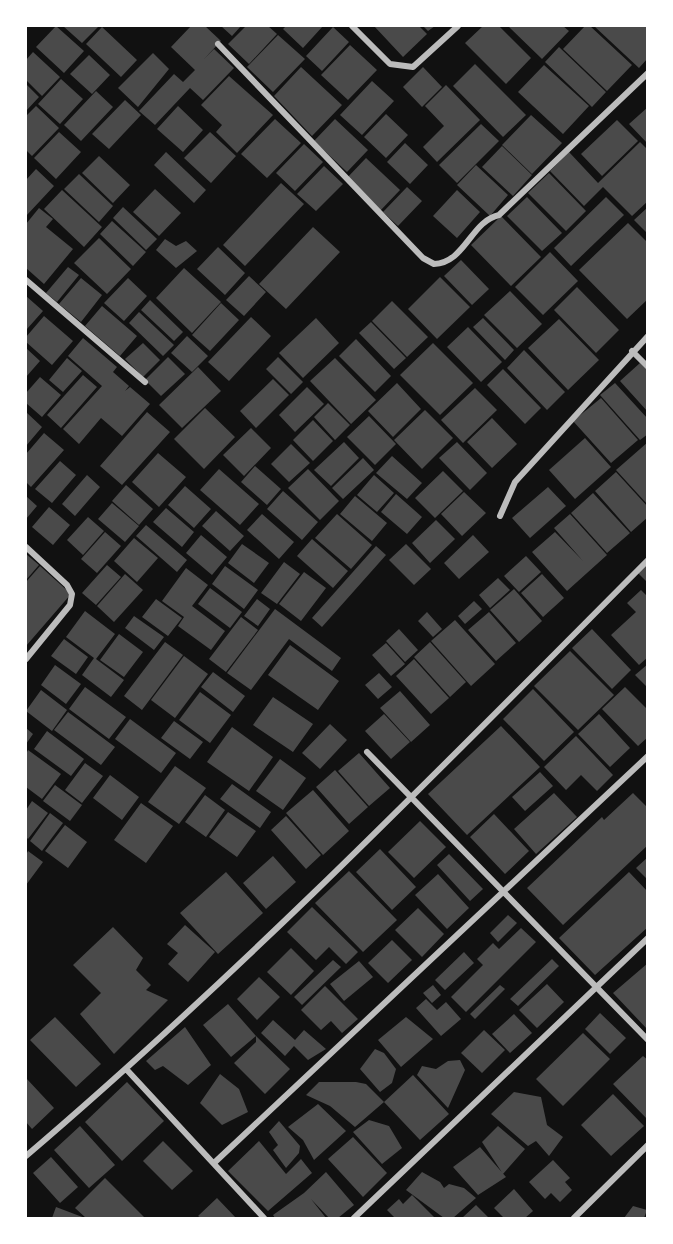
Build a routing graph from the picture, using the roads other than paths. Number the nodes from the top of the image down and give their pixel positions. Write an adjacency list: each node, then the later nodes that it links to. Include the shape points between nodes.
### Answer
1 (352, 26): 2 (street, via 390,64 413,67)
2 (458, 26)
3 (218, 44): 4 (street, via 423,258 434,264 452,259 482,225 499,215)
4 (648, 73)
5 (26, 280): 9 (street)
6 (648, 336): 7 (street)
7 (632, 351): 8 (street); 10 (street, via 515,482)
8 (648, 367)
9 (145, 382)
10 (500, 516)
11 (26, 547): 13 (street, via 72,594 70,605)
12 (648, 560): 16 (street)
13 (26, 659)
14 (367, 752): 16 (street)
15 (648, 756): 17 (street)
16 (411, 799): 17 (street); 21 (street)
17 (504, 890): 19 (street); 24 (street)
18 (648, 938): 19 (street)
19 (597, 986): 20 (street); 26 (street)
20 (648, 1040)
21 (127, 1070): 23 (street); 24 (street)
22 (648, 1145): 27 (street)
23 (26, 1156)
24 (214, 1163): 25 (street)
25 (264, 1218)
26 (354, 1218)
27 (574, 1218)

